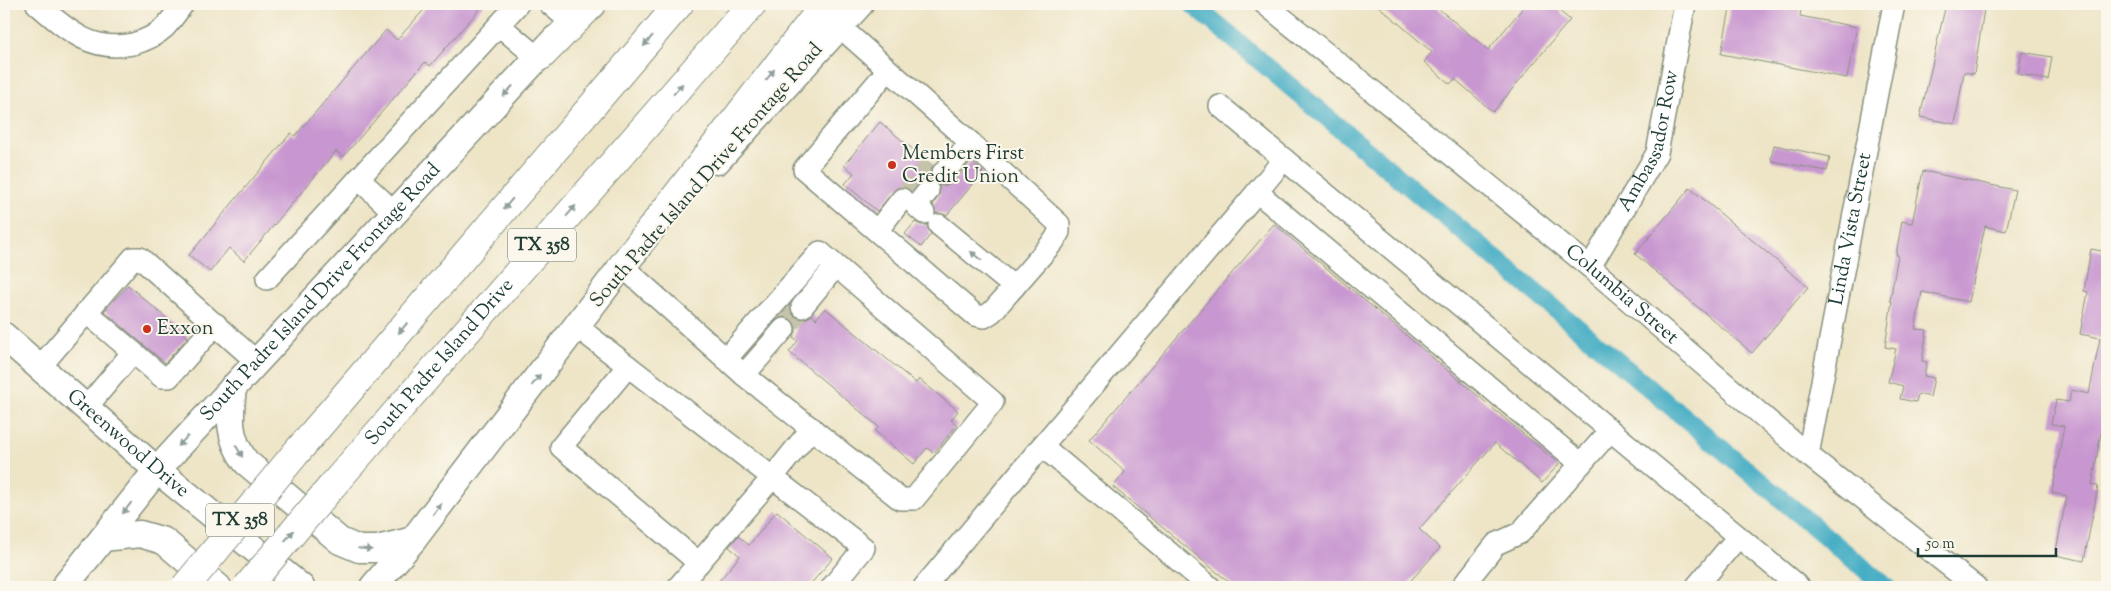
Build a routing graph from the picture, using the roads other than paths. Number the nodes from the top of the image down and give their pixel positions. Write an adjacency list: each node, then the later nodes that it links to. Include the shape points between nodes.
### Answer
1 (37, 4): 2 (street, via 68,30 90,42 116,47 144,41 157,33)
2 (184, 4)
3 (518, 4): 14 (street)
4 (550, 4): 13 (street)
5 (592, 4): 16 (highway)
6 (679, 4): 59 (highway, TX 358, one-way to 59, bridge)
7 (752, 4): 61 (highway, South Padre Island Drive / TX 358, one-way to 7, bridge)
8 (825, 4): 28 (highway, one-way to 8)
9 (860, 4): 15 (main road, South Padre Island Drive Frontage Road)
10 (1267, 4): 30 (street, Columbia Street)
11 (1685, 4): 30 (street, Ambassador Row, via 1657,153)
12 (1894, 4): 50 (street, Linda Vista Street)
13 (577, 12): 16 (main road, South Padre Island Drive Frontage Road)
14 (499, 25): 16 (street); 22 (street)
15 (839, 26): 17 (street); 28 (main road, South Padre Island Drive Frontage Road)
16 (540, 57): 26 (main road, South Padre Island Drive Frontage Road, one-way to 26)
17 (888, 70): 19 (street); 27 (street, via 804,169)
18 (1220, 106): 20 (street)
19 (967, 148): 21 (street); 32 (street, via 1060,224 1054,241)
20 (1284, 159): 24 (street); 48 (street)
21 (937, 170)
22 (359, 178): 26 (street); 31 (street)
23 (928, 191): 32 (street, one-way to 23, via 916,206)
24 (1257, 192): 49 (street); 51 (street)
25 (902, 199): 27 (street)
26 (395, 213): 41 (main road, South Padre Island Drive Frontage Road)
27 (877, 231): 32 (street, via 975,315 984,317)
28 (622, 266): 36 (main road, South Padre Island Drive Frontage Road); 40 (street)
29 (836, 266): 33 (street); 40 (street, via 820,252); 47 (street, via 993,402 914,499 900,499)
30 (1590, 268): 50 (street, Columbia Street)
31 (267, 279)
32 (1014, 287)
33 (802, 307)
34 (86, 312): 35 (street, via 133,258 140,258); 39 (street); 43 (street)
35 (216, 324): 39 (street, via 169,377 162,377); 41 (street)
36 (576, 326): 42 (street); 56 (main road, South Padre Island Drive Frontage Road, one-way to 36)
37 (784, 329): 44 (street)
38 (4, 336): 43 (main road, Greenwood Drive)
39 (133, 352): 46 (street)
40 (726, 359): 44 (street)
41 (257, 362): 45 (main road, South Padre Island Drive Frontage Road)
42 (628, 366): 53 (street); 57 (street, via 561,447)
43 (40, 367): 46 (main road, Greenwood Drive)
44 (744, 374): 47 (street)
45 (234, 387): 52 (main road, South Padre Island Drive Frontage Road, one-way to 52); 56 (main road, one-way to 56, via 232,431 236,449 246,462 340,541 359,549 377,549)
46 (86, 408): 52 (main road, Greenwood Drive)
47 (812, 428): 53 (street)
48 (1610, 431): 51 (street); 54 (street)
49 (1042, 446): 66 (street); 67 (street)
50 (1808, 455): 71 (street, Columbia Street)
51 (1581, 464): 68 (street, via 1520,533 1496,544)
52 (157, 470): 55 (main road, South Padre Island Drive Frontage Road, one-way to 55); 62 (main road, Greenwood Drive)
53 (772, 478): 57 (street); 65 (street, via 864,548)
54 (1738, 537): 69 (street); 70 (street)
55 (103, 538): 58 (main road, South Padre Island Drive Frontage Road); 60 (main road, via 140,534 164,541)
56 (413, 540): 63 (main road, South Padre Island Drive Frontage Road)
57 (699, 563): 64 (street)
58 (64, 587)
59 (184, 587)
60 (218, 587)
61 (247, 587)
62 (300, 587)
63 (373, 587)
64 (678, 587)
65 (832, 587)
66 (924, 587)
67 (1210, 587)
68 (1462, 587)
69 (1696, 587)
70 (1800, 587)
71 (1976, 587)

